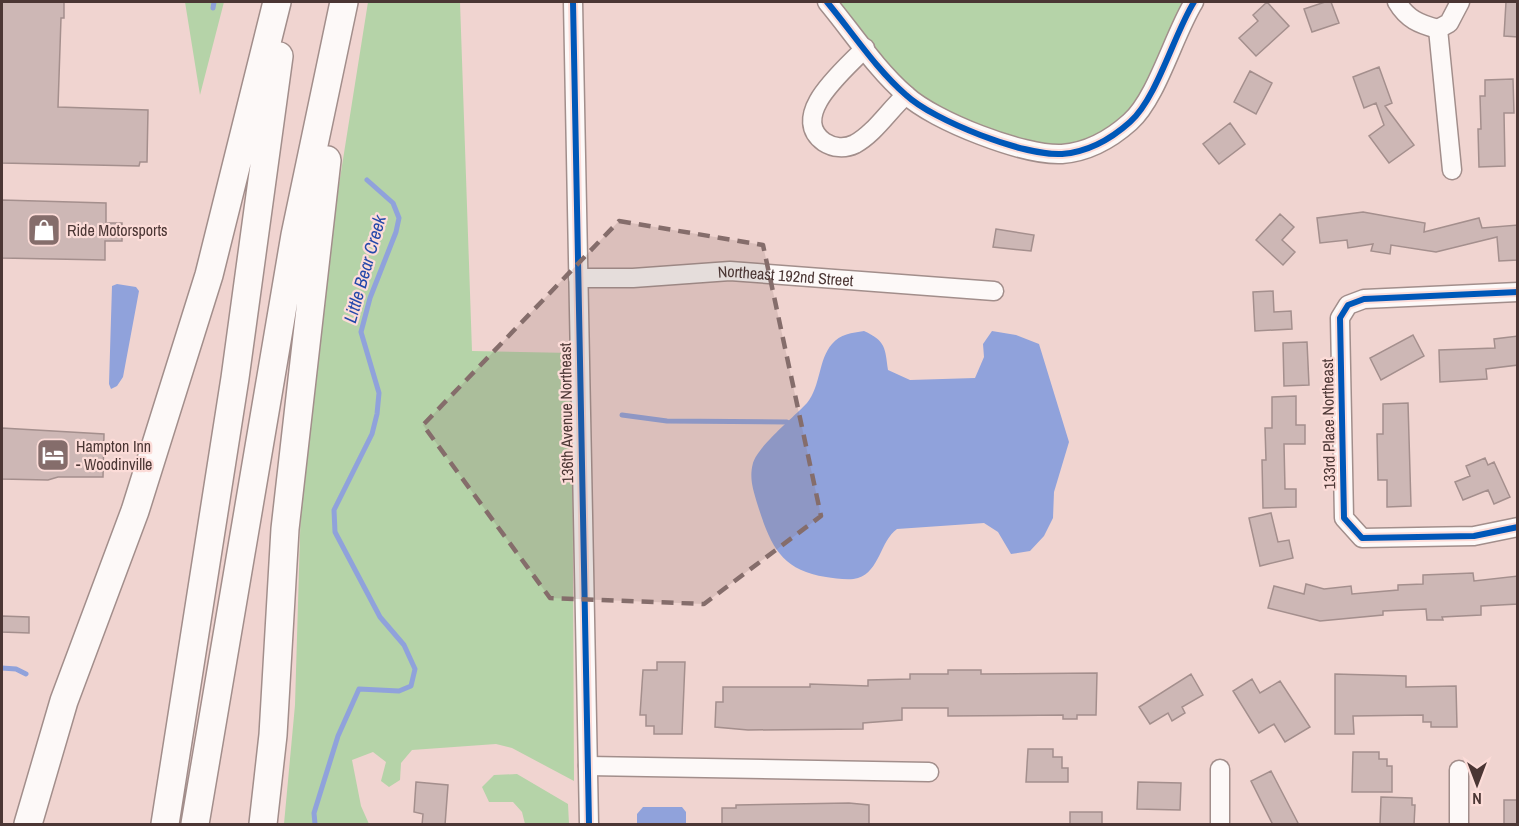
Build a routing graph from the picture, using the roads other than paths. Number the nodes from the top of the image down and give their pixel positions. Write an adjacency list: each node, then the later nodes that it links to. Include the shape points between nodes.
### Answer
1 (278, 2): 20 (highway, via 209,275 135,511 64,702)
2 (287, 2): 24 (highway, via 235,378)
3 (345, 2): 25 (highway, via 295,236); 26 (highway, via 285,529 273,735)
4 (573, 2): 13 (street, 136th Avenue Northeast)
5 (827, 2): 10 (street)
6 (1194, 2): 11 (street, via 1152,89 1132,120 1102,142 1081,151 1060,154 1030,150 959,126 929,112)
7 (1397, 2): 9 (street, via 1406,16)
8 (1460, 2): 9 (street, via 1449,23)
9 (1438, 29): 12 (street)
10 (865, 48): 11 (street); 11 (street, via 820,96 812,122 822,140 842,147 853,145)
11 (906, 95)
12 (1452, 170)
13 (578, 278): 14 (street, Northeast 192nd Street, via 730,271); 17 (street, 136th Avenue Northeast)
14 (994, 291)
15 (1518, 292): 16 (street, 133rd Place Northeast, via 1364,299 1348,305 1340,318 1344,519 1362,538 1474,536)
16 (1518, 527)
17 (588, 766): 21 (street); 27 (street, 136th Avenue Northeast)
18 (1220, 769): 28 (street)
19 (1459, 770): 29 (street)
20 (44, 772): 22 (highway); 23 (highway)
21 (929, 772)
22 (28, 825)
23 (37, 825)
24 (165, 825)
25 (195, 825)
26 (263, 825)
27 (589, 825)
28 (1220, 825)
29 (1459, 825)

